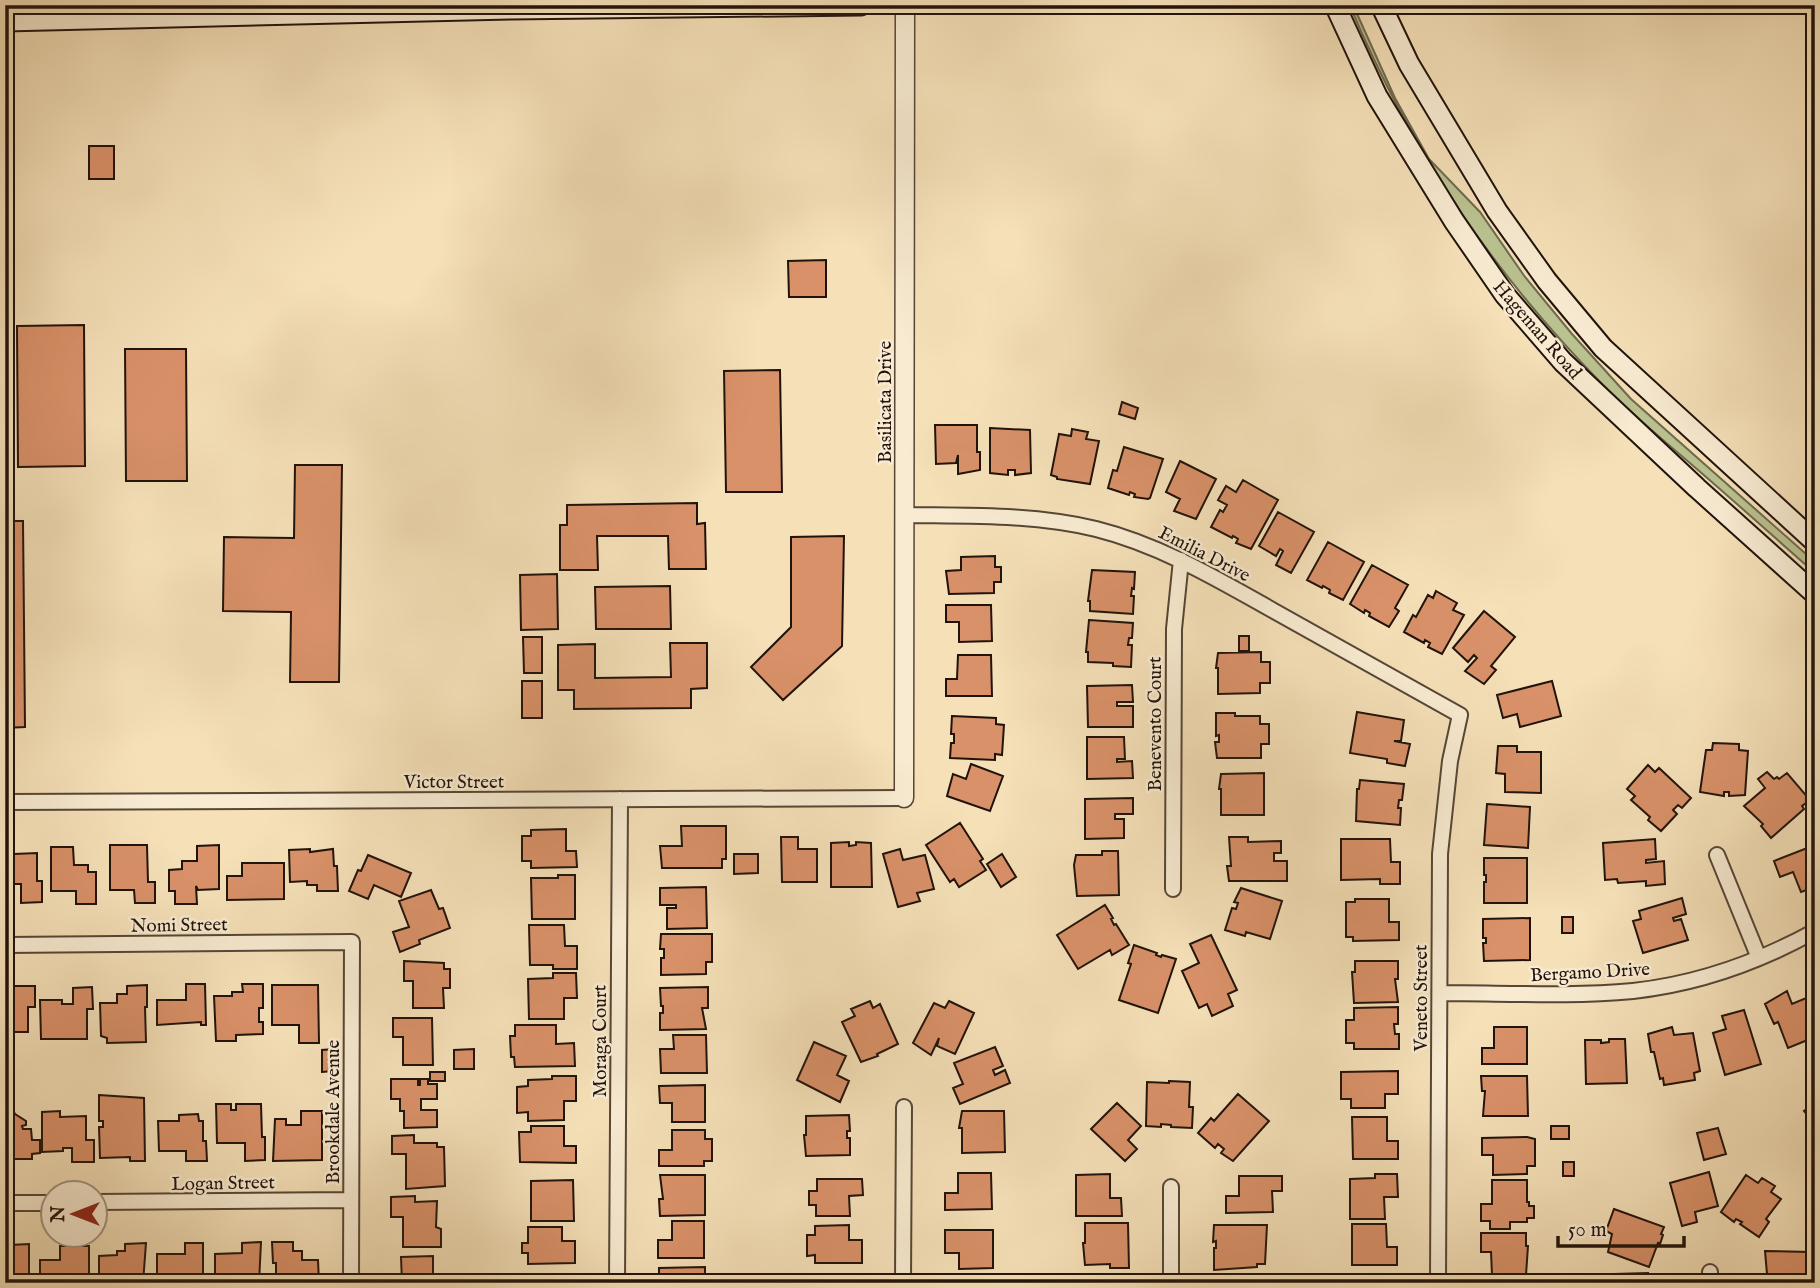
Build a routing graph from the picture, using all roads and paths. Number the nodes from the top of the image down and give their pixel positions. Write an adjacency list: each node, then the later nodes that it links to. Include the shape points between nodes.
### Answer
1 (861, 5): 5 (main road)
2 (905, 5): 6 (street, Basilicata Drive)
3 (1335, 5): 9 (main road, Hageman Road, via 1377,96 1505,295 1563,362)
4 (1381, 5): 7 (main road, Hageman Road, via 1409,65 1490,200 1547,281 1603,348)
5 (5, 21)
6 (905, 515): 8 (street, Emilia Drive, via 1050,520 1109,533); 11 (street, Basilicata Drive)
7 (1815, 542)
8 (1181, 560): 10 (street, Emilia Drive); 15 (street, Benevento Court, via 1174,629)
9 (1815, 594)
10 (1460, 715): 20 (street, Veneto Street, via 1443,818)
11 (904, 798): 12 (street, Victor Street)
12 (620, 799): 13 (street, Victor Street); 28 (street, Moraga Court)
13 (5, 802)
14 (1717, 855): 19 (street)
15 (1173, 889)
16 (1815, 931): 19 (street, Bergamo Drive)
17 (352, 942): 18 (street, Nomi Street); 23 (street, Brookdale Avenue)
18 (5, 945)
19 (1759, 958): 20 (street, Bergamo Drive, via 1677,984 1635,990)
20 (1440, 993): 31 (street, Veneto Street)
21 (904, 1107): 29 (street)
22 (1171, 1187): 30 (street)
23 (351, 1200): 24 (street, Logan Street); 27 (street, Brookdale Avenue)
24 (108, 1202)
25 (5, 1203): 26 (street)
26 (38, 1203)
27 (351, 1283)
28 (617, 1283)
29 (903, 1283)
30 (1171, 1283)
31 (1438, 1283)

